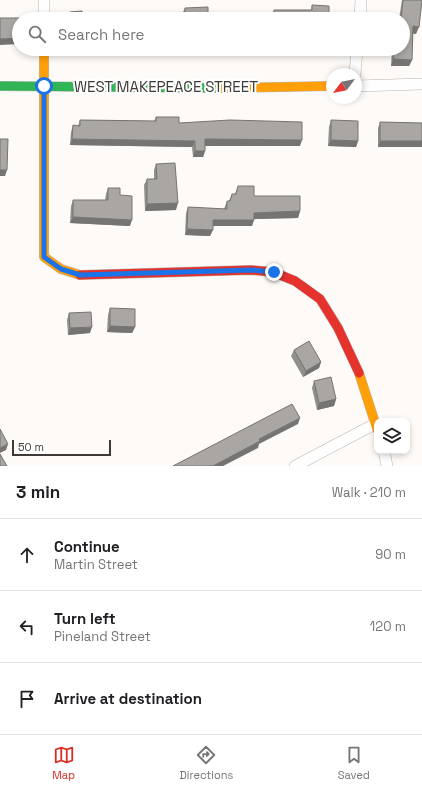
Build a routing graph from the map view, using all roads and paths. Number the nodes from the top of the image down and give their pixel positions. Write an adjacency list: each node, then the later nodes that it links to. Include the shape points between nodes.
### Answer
1 (44, 0): 3 (street)
2 (361, 0): 4 (street)
3 (44, 12)
4 (360, 12)
5 (44, 56): 10 (street)
6 (356, 56): 7 (street)
7 (355, 68)
8 (422, 84): 12 (street)
9 (0, 86): 10 (street, WEST MAKEPEACE STREET)
10 (44, 86): 11 (street, WEST MAKEPEACE STREET); 13 (street, via 44,257 61,269 80,275 252,270 274,272 320,299 357,365)
11 (326, 86)
12 (362, 86)
13 (374, 420)
14 (374, 428): 16 (street)
15 (385, 454): 17 (street)
16 (295, 466)
17 (387, 466)

